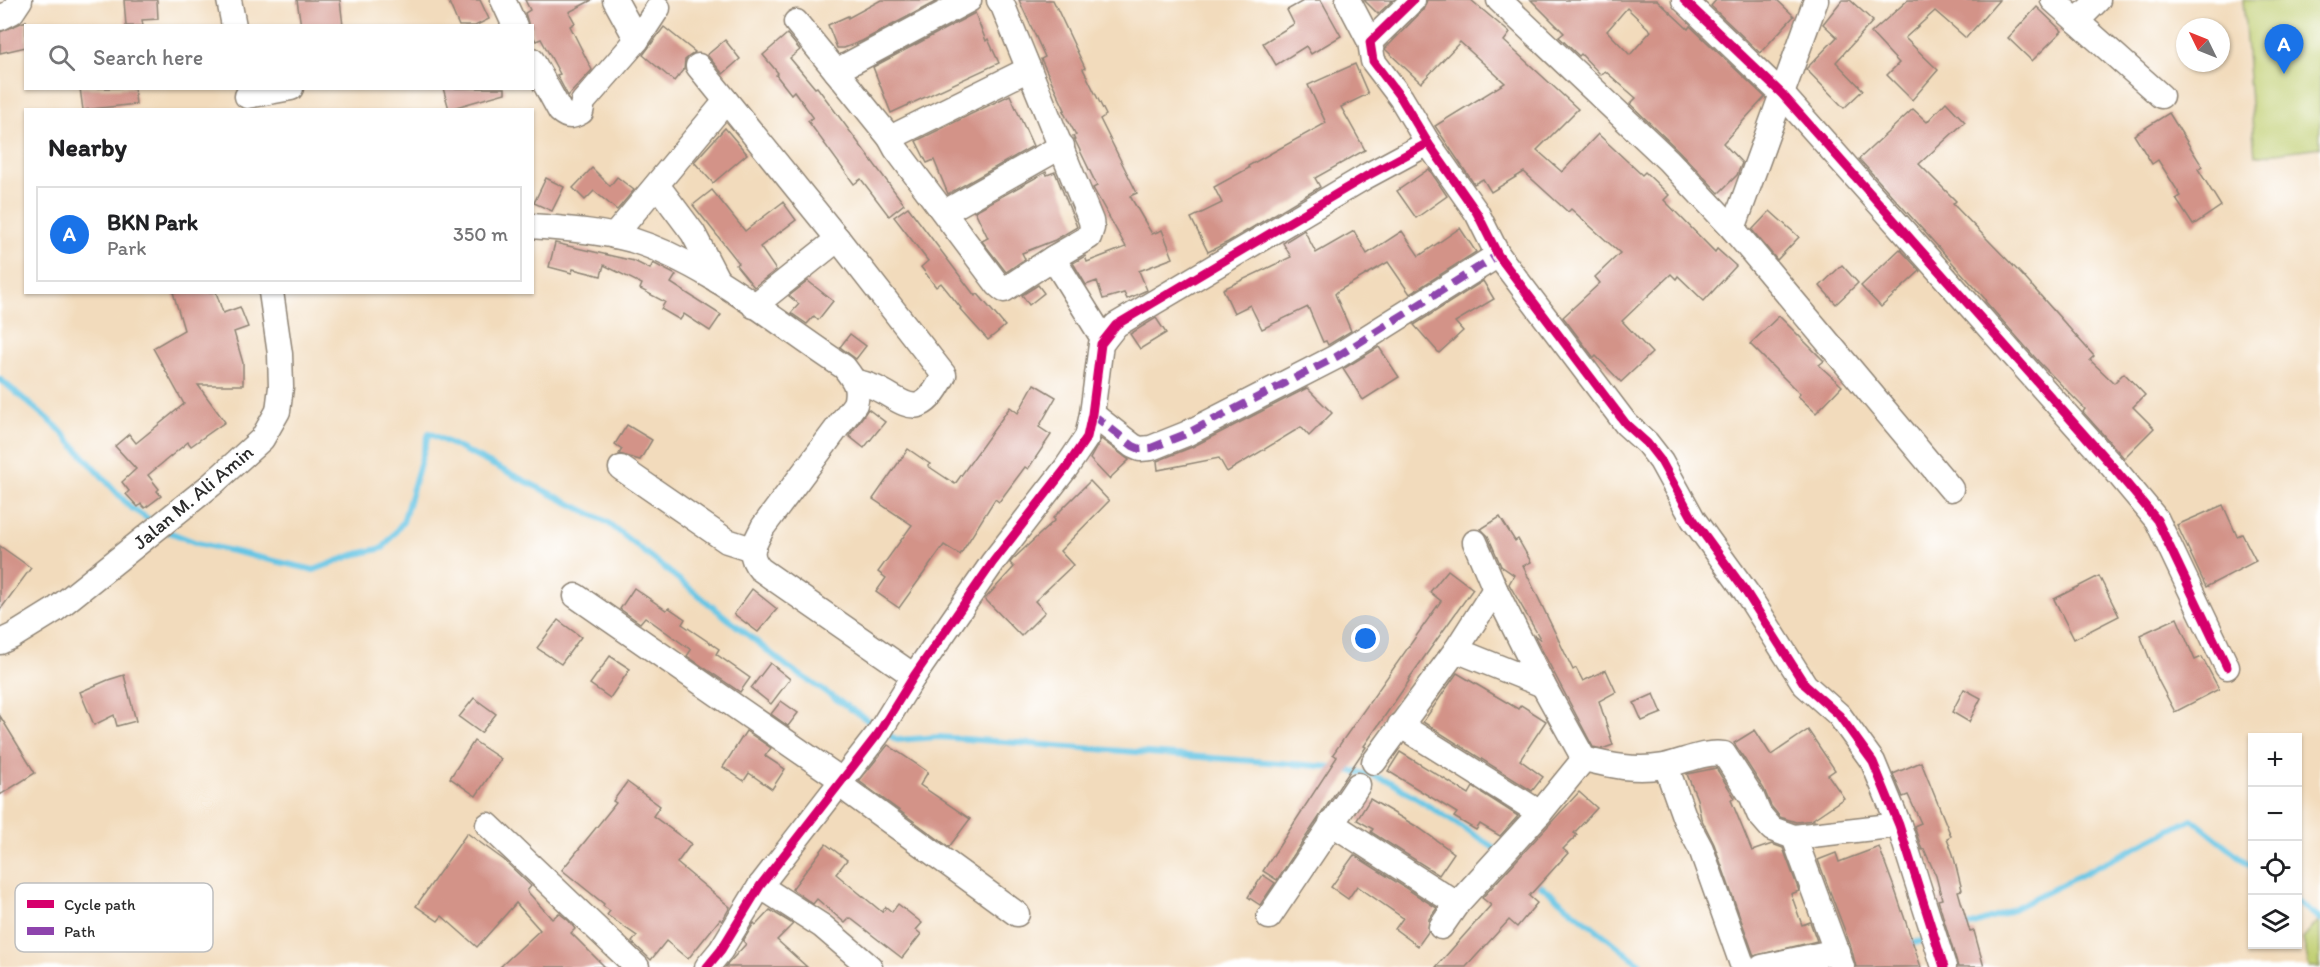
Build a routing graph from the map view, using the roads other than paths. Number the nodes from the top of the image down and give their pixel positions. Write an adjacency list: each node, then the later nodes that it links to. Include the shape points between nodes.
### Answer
1 (20, 0): 15 (street, via 12,12)
2 (229, 0): 18 (street)
3 (503, 0): 19 (street)
4 (615, 0): 20 (street)
5 (969, 0): 25 (street)
6 (999, 0): 24 (street)
7 (1348, 0): 21 (street)
8 (1413, 0): 21 (street)
9 (1499, 0): 37 (street, via 1668,160)
10 (1684, 0): 27 (street)
11 (1816, 0): 27 (street)
12 (2053, 0): 16 (street)
13 (2097, 0): 16 (street)
14 (658, 8): 20 (street)
15 (0, 18)
16 (2077, 21): 28 (street)
17 (796, 22): 25 (street)
18 (234, 24)
19 (514, 24)
20 (637, 40): 22 (street, via 584,102 581,112 572,117 560,111)
21 (1370, 42): 32 (street, via 1373,61)
22 (534, 64)
23 (698, 66): 30 (street)
24 (1029, 69): 31 (street); 33 (street)
25 (836, 71): 31 (street)
26 (282, 90): 29 (street)
27 (1782, 94): 37 (street); 56 (street, via 2157,520)
28 (2161, 96)
29 (246, 98)
30 (726, 101): 34 (street); 39 (street)
31 (890, 138): 35 (street)
32 (1428, 143): 40 (street, via 1477,213); 45 (street, via 1157,300 1116,325)
33 (1062, 146): 35 (street); 41 (street, via 1092,228 1083,242)
34 (657, 185): 38 (street); 42 (street, via 693,234)
35 (945, 212): 41 (street, via 1004,290)
36 (534, 226): 38 (street)
37 (1732, 229): 49 (street)
38 (614, 236): 42 (street, via 653,248)
39 (838, 239): 44 (street); 46 (street, via 944,375 935,394 917,406 907,406 872,385)
40 (1498, 255): 47 (street, via 1336,357 1151,448 1134,446); 68 (street, via 1626,424 1661,461 1693,519 1746,592 1805,685 1839,715 1873,762)
41 (1053, 258): 45 (street)
42 (718, 281): 44 (street)
43 (271, 294): 54 (street, Jalan M. Ali Amin, via 280,354 280,387 278,411 262,439 55,610)
44 (754, 306): 46 (street, via 844,367)
45 (1104, 340): 47 (street, via 1097,359)
46 (856, 382): 51 (street, via 855,404 763,527)
47 (1092, 414): 57 (street, via 1081,446 993,562)
48 (621, 468): 51 (street, via 727,541)
49 (1951, 489)
50 (1475, 542): 52 (street)
51 (752, 549): 57 (street, via 753,561 760,569)
52 (1495, 589): 55 (street); 58 (street)
53 (576, 596): 63 (street)
54 (0, 642)
55 (1456, 650): 58 (street); 59 (street)
56 (2227, 667)
57 (914, 676): 63 (street)
58 (1543, 685): 60 (street)
59 (1400, 725): 61 (street); 65 (street)
60 (1584, 759): 62 (street, via 1641,769); 65 (street)
61 (1374, 762)
62 (1666, 766): 69 (street, via 1712,752 1724,754 1759,814 1772,829); 80 (street)
63 (842, 783): 70 (street); 72 (street)
64 (1358, 785): 66 (street)
65 (1540, 813): 71 (street)
66 (1331, 823): 71 (street); 73 (street)
67 (488, 825): 77 (street)
68 (1899, 825): 69 (street); 75 (street)
69 (1794, 837): 76 (street)
70 (760, 886): 78 (street); 79 (street, via 822,927)
71 (1457, 904): 74 (street)
72 (1017, 914)
73 (1269, 917)
74 (1441, 927)
75 (1937, 945)
76 (1840, 961): 81 (street)
77 (637, 967)
78 (707, 967)
79 (870, 967)
80 (1743, 967)
81 (1762, 967)

